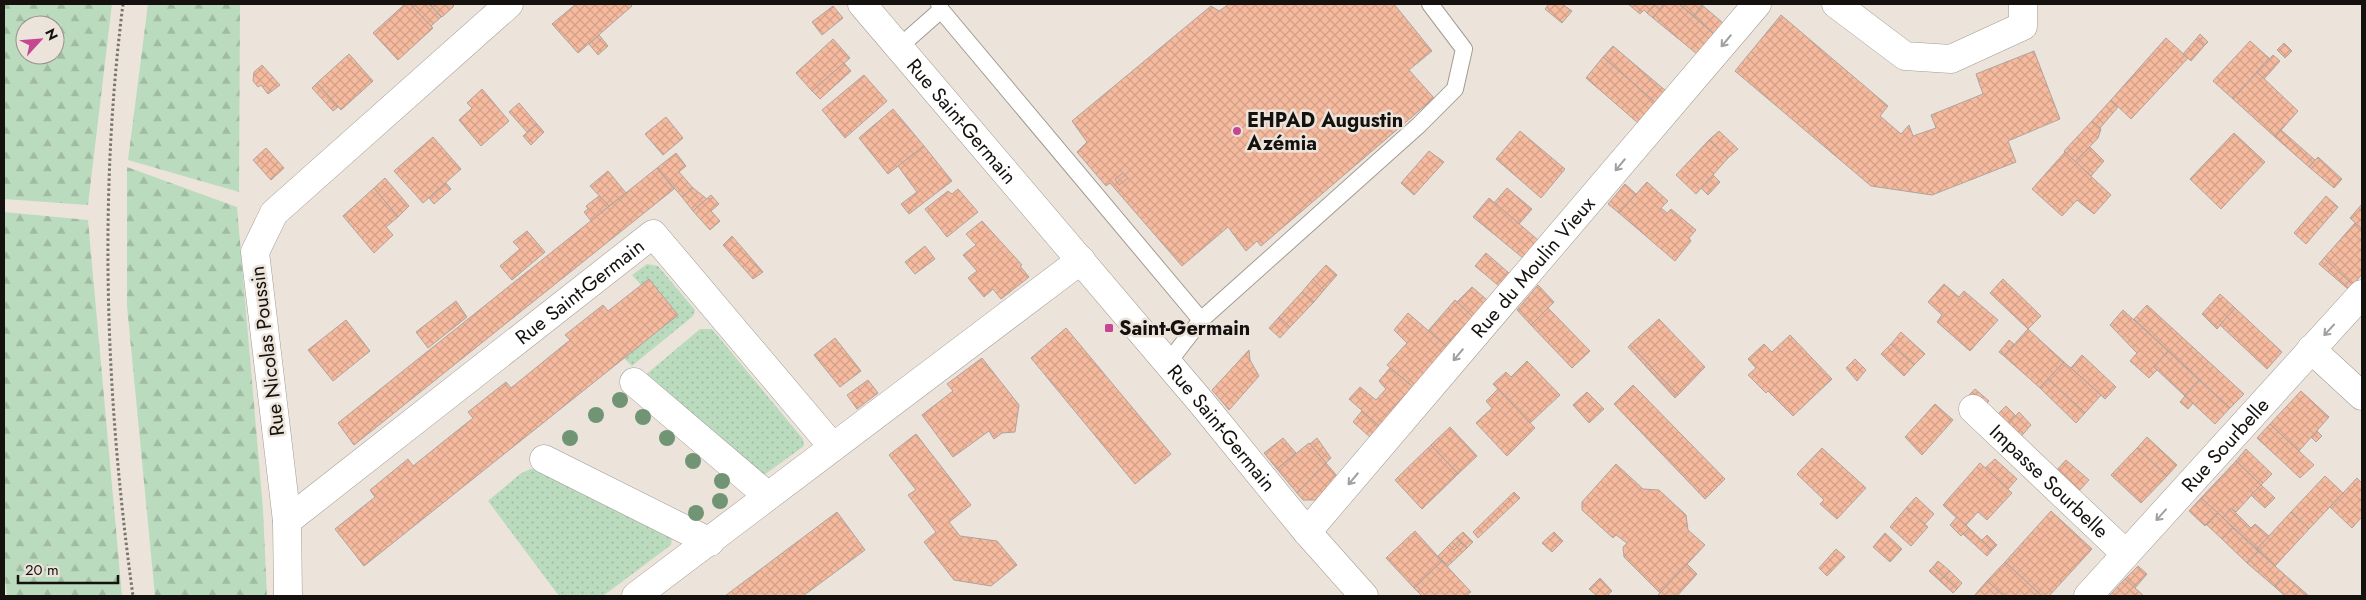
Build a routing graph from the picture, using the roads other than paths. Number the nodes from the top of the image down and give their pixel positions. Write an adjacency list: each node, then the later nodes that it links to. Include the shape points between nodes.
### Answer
1 (509, 4): 20 (street, Rue Nicolas Poussin, via 274,214 255,252)
2 (862, 4): 8 (street, Rue Saint-Germain)
3 (1430, 4): 11 (lane, via 1464,49 1455,89)
4 (1757, 4): 21 (street, Rue du Moulin Vieux, one-way to 21)
5 (1836, 4): 6 (street, via 1905,56 1950,59 2023,26)
6 (2023, 4)
7 (940, 7): 8 (lane); 11 (lane)
8 (899, 47): 9 (street, Rue Saint-Germain)
9 (1081, 260): 13 (street, Rue Saint-Germain); 17 (street)
10 (2362, 294): 12 (street, Rue Sourbelle, one-way to 12)
11 (1201, 320): 13 (lane)
12 (2311, 349): 15 (street); 23 (street, Rue Sourbelle, one-way to 23)
13 (1167, 364): 21 (street, Rue Saint-Germain)
14 (634, 382): 19 (street)
15 (2362, 396)
16 (1973, 409): 23 (street, Impasse Sourbelle)
17 (833, 447): 19 (street); 20 (street, Rue Saint-Germain, via 653,234)
18 (544, 459): 22 (street)
19 (768, 496): 22 (street)
20 (287, 521): 24 (street, Rue Nicolas Poussin)
21 (1307, 532): 26 (street, Rue Saint-Germain)
22 (710, 542): 25 (street)
23 (2126, 554): 27 (street, Rue Sourbelle)
24 (288, 596)
25 (636, 596)
26 (1364, 596)
27 (2088, 596)

